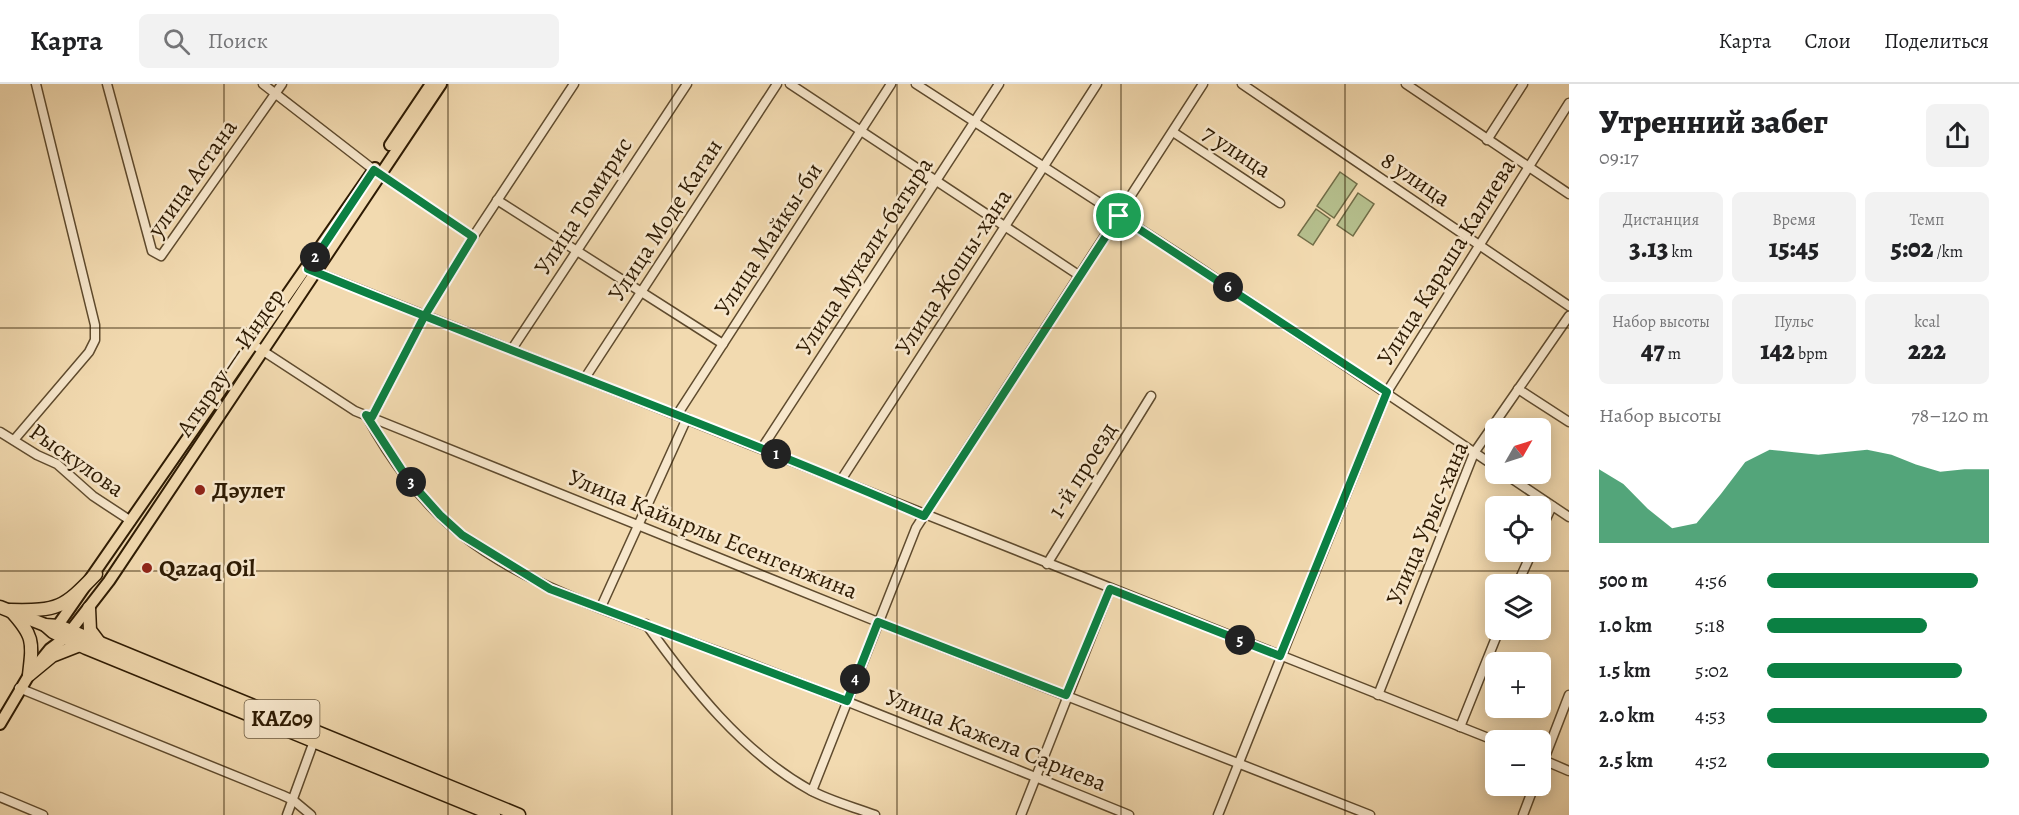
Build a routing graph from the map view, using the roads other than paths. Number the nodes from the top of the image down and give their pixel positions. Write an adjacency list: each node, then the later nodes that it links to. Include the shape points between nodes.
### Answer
1 (36, 84): 55 (street, via 95,325 95,340)
2 (107, 84): 19 (street, улица Астана, via 152,251 161,256)
3 (263, 84): 19 (street)
4 (282, 84): 19 (street, улица Астана)
5 (431, 84): 27 (main road, Атырау — Индер)
6 (441, 84): 27 (main road, Атырау — Индер)
7 (574, 84): 30 (street)
8 (687, 84): 36 (street, Улица Томирис)
9 (777, 84): 39 (street, Улица Моде Каган)
10 (790, 84): 22 (street)
11 (891, 84): 22 (street, Улица Майкы-би)
12 (916, 84): 21 (street)
13 (999, 84): 21 (street, Улица Мукали-батыра)
14 (1097, 84): 25 (street, Улица Жошы-хана)
15 (1203, 84): 23 (street)
16 (1242, 84): 35 (street, 8 улица)
17 (1523, 84): 24 (street)
18 (1409, 85): 24 (street)
19 (275, 93): 27 (street)
20 (1569, 103): 26 (street, Улица Караша Калиева)
21 (974, 122): 25 (street); 28 (street, Улица Мукали-батыра)
22 (861, 130): 28 (street); 43 (street, Улица Майкы-би)
23 (1173, 132): 31 (street, 7 улица); 32 (street)
24 (1487, 140): 26 (street)
25 (1044, 167): 32 (street); 33 (street, Улица Жошы-хана)
26 (1528, 167): 29 (street); 35 (street, Улица Караша Калиева)
27 (376, 172): 34 (street); 37 (main road, Атырау — Индер)
28 (935, 182): 33 (street); 56 (street, Улица Мукали-батыра)
29 (1569, 194)
30 (497, 200): 34 (street); 36 (street)
31 (1280, 203)
32 (1119, 216): 38 (street); 48 (street)
33 (1005, 227): 38 (street); 59 (street, Улица Жошы-хана)
34 (473, 237): 42 (street)
35 (1480, 246): 40 (street, 8 улица); 48 (street, Улица Караша Калиева)
36 (576, 252): 39 (street); 45 (street, Улица Томирис)
37 (312, 271): 42 (street); 44 (main road, Атырау — Индер)
38 (1080, 276): 62 (street)
39 (641, 293): 43 (street); 46 (street, Улица Моде Каган)
40 (1569, 306)
41 (1569, 316): 47 (street, Улица Урыс-хана)
42 (424, 317): 45 (street); 51 (street)
43 (723, 344): 50 (street, Улица Майкы-би)
44 (259, 348): 51 (street, Улица Кайырлы Есенгенжина, via 355,411); 64 (main road, Атырау — Индер); 70 (main road, Атырау — Индер)
45 (512, 349): 46 (street)
46 (585, 378): 50 (street)
47 (1518, 389): 53 (street); 57 (street, Улица Урыс-хана)
48 (1387, 392): 57 (street); 80 (street, Улица Караша Калиева)
49 (1151, 396): 66 (street, 1-й проезд)
50 (677, 415): 52 (street)
51 (369, 416): 65 (street, Улица Кайырлы Есенгенжина); 69 (street, Улица Кажела Сариева, via 407,478 462,535 550,589)
52 (687, 418): 56 (street); 65 (street)
53 (1569, 422)
54 (0, 432): 55 (street, Рыскулова)
55 (14, 441): 64 (street, Рыскулова, via 57,464 93,496)
56 (762, 448): 59 (street)
57 (1474, 453): 58 (street); 84 (street, Улица Урыс-хана)
58 (1485, 460)
59 (841, 480): 62 (street)
60 (1520, 484): 61 (street)
61 (1552, 506): 63 (street)
62 (924, 516): 66 (street); 72 (street)
63 (1569, 517)
64 (131, 521): 67 (main road, Атырау — Индер)
65 (638, 524): 69 (street); 72 (street, Улица Кайырлы Есенгенжина)
66 (1047, 564): 68 (street)
67 (96, 574): 71 (highway, via 60,607 39,611); 74 (main road, Атырау — Индер)
68 (1110, 589): 80 (street); 83 (street)
69 (601, 607): 73 (street, Улица Кажела Сариева)
70 (89, 608): 75 (main road, Атырау — Индер); 78 (highway, via 90,630)
71 (5, 609): 74 (highway, KAZ09); 81 (highway, via 26,627 33,644)
72 (878, 622): 83 (street, Улица Кайырлы Есенгенжина); 86 (street)
73 (646, 624): 86 (street, Улица Кажела Сариева); 96 (street, via 704,699 756,752)
74 (52, 628): 75 (highway, KAZ09); 79 (main road)
75 (68, 635): 77 (highway, KAZ09); 78 (highway, KAZ09); 79 (main road, Атырау — Индер)
76 (1495, 640): 88 (street)
77 (80, 645): 81 (highway, via 52,656); 91 (highway, KAZ09)
78 (102, 645): 99 (highway, KAZ09)
79 (50, 649): 81 (main road)
80 (1280, 656): 84 (street); 92 (street, Улица Караша Калиева)
81 (29, 675): 82 (main road)
82 (19, 688): 87 (main road); 100 (street)
83 (1066, 695): 92 (street, Улица Кайырлы Есенгенжина); 95 (street)
84 (1378, 695): 88 (street)
85 (1569, 695): 90 (street)
86 (847, 701): 95 (street, Улица Кажела Сариева); 96 (street)
87 (0, 724)
88 (1460, 727): 89 (street)
89 (1485, 737)
90 (1551, 738)
91 (314, 741): 99 (highway, KAZ09); 100 (street)
92 (1238, 763): 109 (street, Улица Караша Калиева); 110 (street, Улица Кайырлы Есенгенжина)
93 (1551, 764): 94 (street)
94 (1569, 771)
95 (1035, 777): 107 (street); 108 (street, Улица Кажела Сариева)
96 (812, 791): 106 (street)
97 (1530, 796): 111 (street)
98 (0, 797): 101 (street)
99 (466, 798): 104 (highway, KAZ09); 105 (highway, KAZ09)
100 (293, 800): 102 (street); 103 (street)
101 (43, 815)
102 (287, 815)
103 (310, 815)
104 (494, 815)
105 (519, 815)
106 (875, 815)
107 (1021, 815)
108 (1129, 815)
109 (1218, 815)
110 (1370, 815)
111 (1523, 815)

